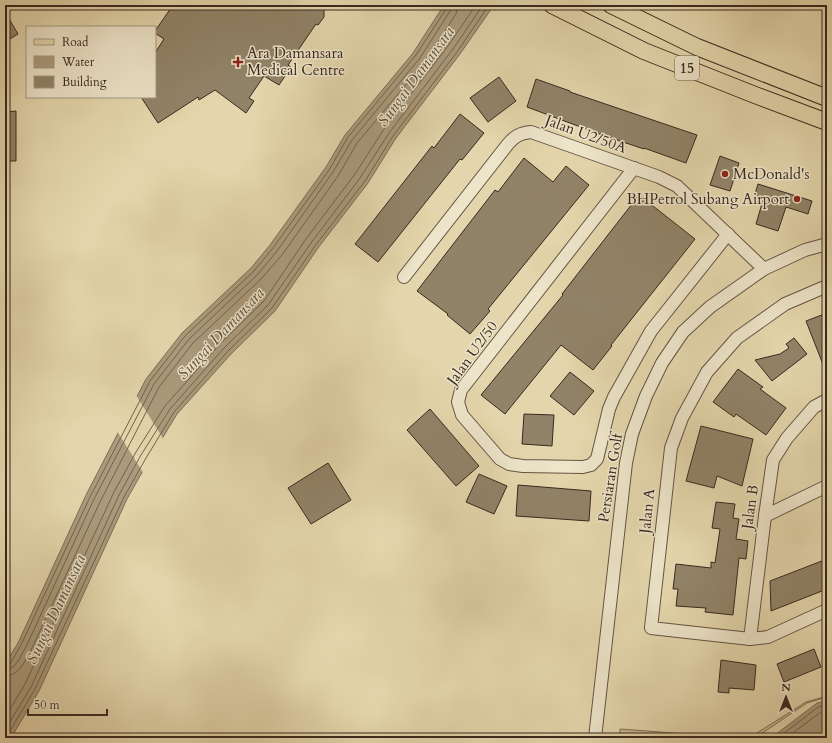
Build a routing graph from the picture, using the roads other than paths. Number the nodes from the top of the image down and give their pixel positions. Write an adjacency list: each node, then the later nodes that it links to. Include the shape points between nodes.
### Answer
1 (552, 5): 4 (main road, 15, via 644,51)
2 (611, 5): 3 (main road, 15, via 697,47)
3 (827, 98)
4 (827, 122)
5 (634, 168): 6 (street, Jalan U2/50A, via 677,186); 6 (street, Jalan U2/50, via 461,390 458,402 462,414 500,459 509,464 524,466 583,468 591,465 597,459 614,397 651,331); 9 (street, Jalan U2/50A, via 542,135 522,133 508,144)
6 (728, 234): 8 (street, Jalan U2/50A)
7 (827, 244): 8 (street, Persiaran Golf, via 805,250)
8 (764, 269): 16 (street, Persiaran Golf, via 710,307 683,332 662,363 632,434 626,463)
9 (404, 277)
10 (827, 286): 15 (street, Jalan A, via 785,304 737,338 707,372 682,418 671,448 651,628)
11 (827, 400): 13 (street, Jalan B, via 814,407 787,438 773,460)
12 (827, 486): 13 (street)
13 (765, 516): 15 (street, Jalan B)
14 (827, 610): 15 (street, Jalan A, via 768,637)
15 (750, 640)
16 (595, 738)

